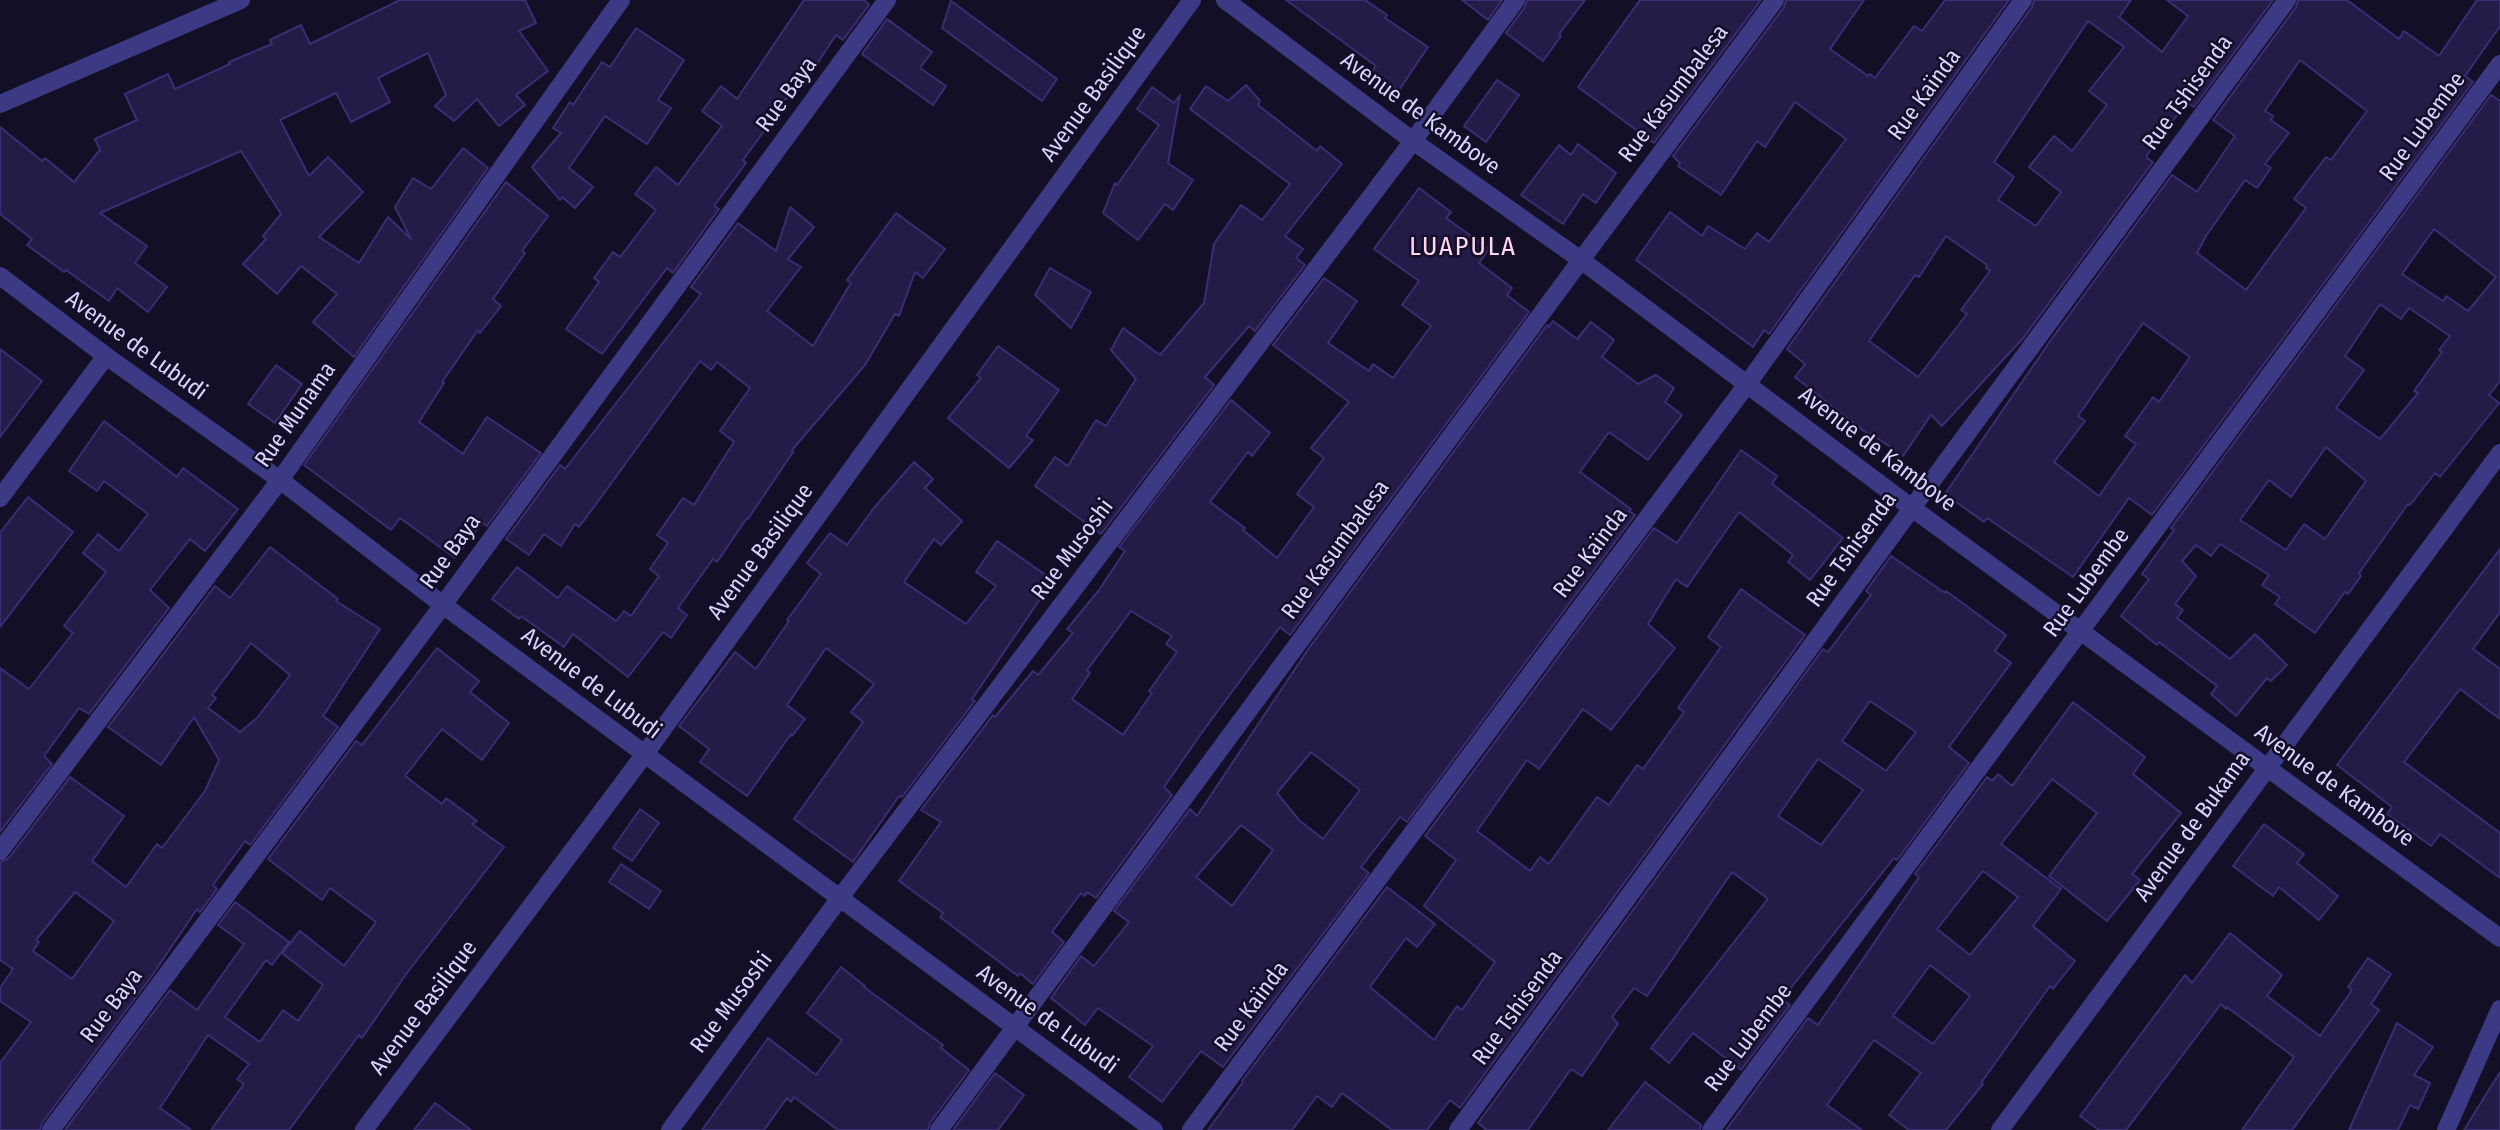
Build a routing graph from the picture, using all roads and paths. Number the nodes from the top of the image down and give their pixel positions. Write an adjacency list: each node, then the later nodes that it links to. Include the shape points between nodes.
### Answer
1 (241, 0): 11 (street)
2 (621, 0): 18 (street, Rue Munama)
3 (887, 0): 21 (street, Rue Baya)
4 (1192, 0): 23 (street, Avenue Basilique)
5 (1225, 0): 12 (street, Avenue de Kambove)
6 (1516, 0): 12 (street, Rue Musoshi)
7 (1775, 0): 13 (street, Rue Kasumbalesa)
8 (2023, 0): 16 (street, Rue Kaïnda)
9 (2287, 0): 20 (street, Rue Tshisenda)
10 (2500, 64): 22 (street, Rue Lubembe)
11 (0, 104)
12 (1413, 141): 13 (street, Avenue de Kambove); 26 (street, Rue Musoshi)
13 (1581, 260): 16 (street, Avenue de Kambove); 29 (street, Rue Kasumbalesa)
14 (0, 276): 15 (street, Avenue de Lubudi)
15 (106, 356): 18 (street, Avenue de Lubudi); 19 (street)
16 (1748, 383): 20 (street, Avenue de Kambove); 35 (street, Rue Kaïnda)
17 (2500, 453): 24 (street, Avenue de Bukama)
18 (280, 480): 21 (street, Avenue de Lubudi); 25 (street, Rue Munama)
19 (0, 498)
20 (1912, 508): 22 (street, Avenue de Kambove); 36 (street, Rue Tshisenda)
21 (443, 605): 23 (street, Avenue de Lubudi); 30 (street, Rue Baya)
22 (2082, 631): 24 (street, Avenue de Kambove); 37 (street, Rue Lubembe)
23 (644, 755): 26 (street, Avenue de Lubudi); 31 (street, Avenue Basilique)
24 (2268, 768): 27 (street, Avenue de Kambove); 38 (street, Avenue de Bukama)
25 (0, 851)
26 (839, 899): 29 (street, Avenue de Lubudi); 32 (street, Rue Musoshi)
27 (2500, 938)
28 (2500, 1009): 39 (street)
29 (1016, 1026): 33 (street, Rue Kasumbalesa); 34 (street, Avenue de Lubudi)
30 (51, 1130)
31 (364, 1130)
32 (670, 1130)
33 (939, 1130)
34 (1154, 1130)
35 (1191, 1130)
36 (1458, 1130)
37 (1711, 1130)
38 (2000, 1130)
39 (2446, 1130)

